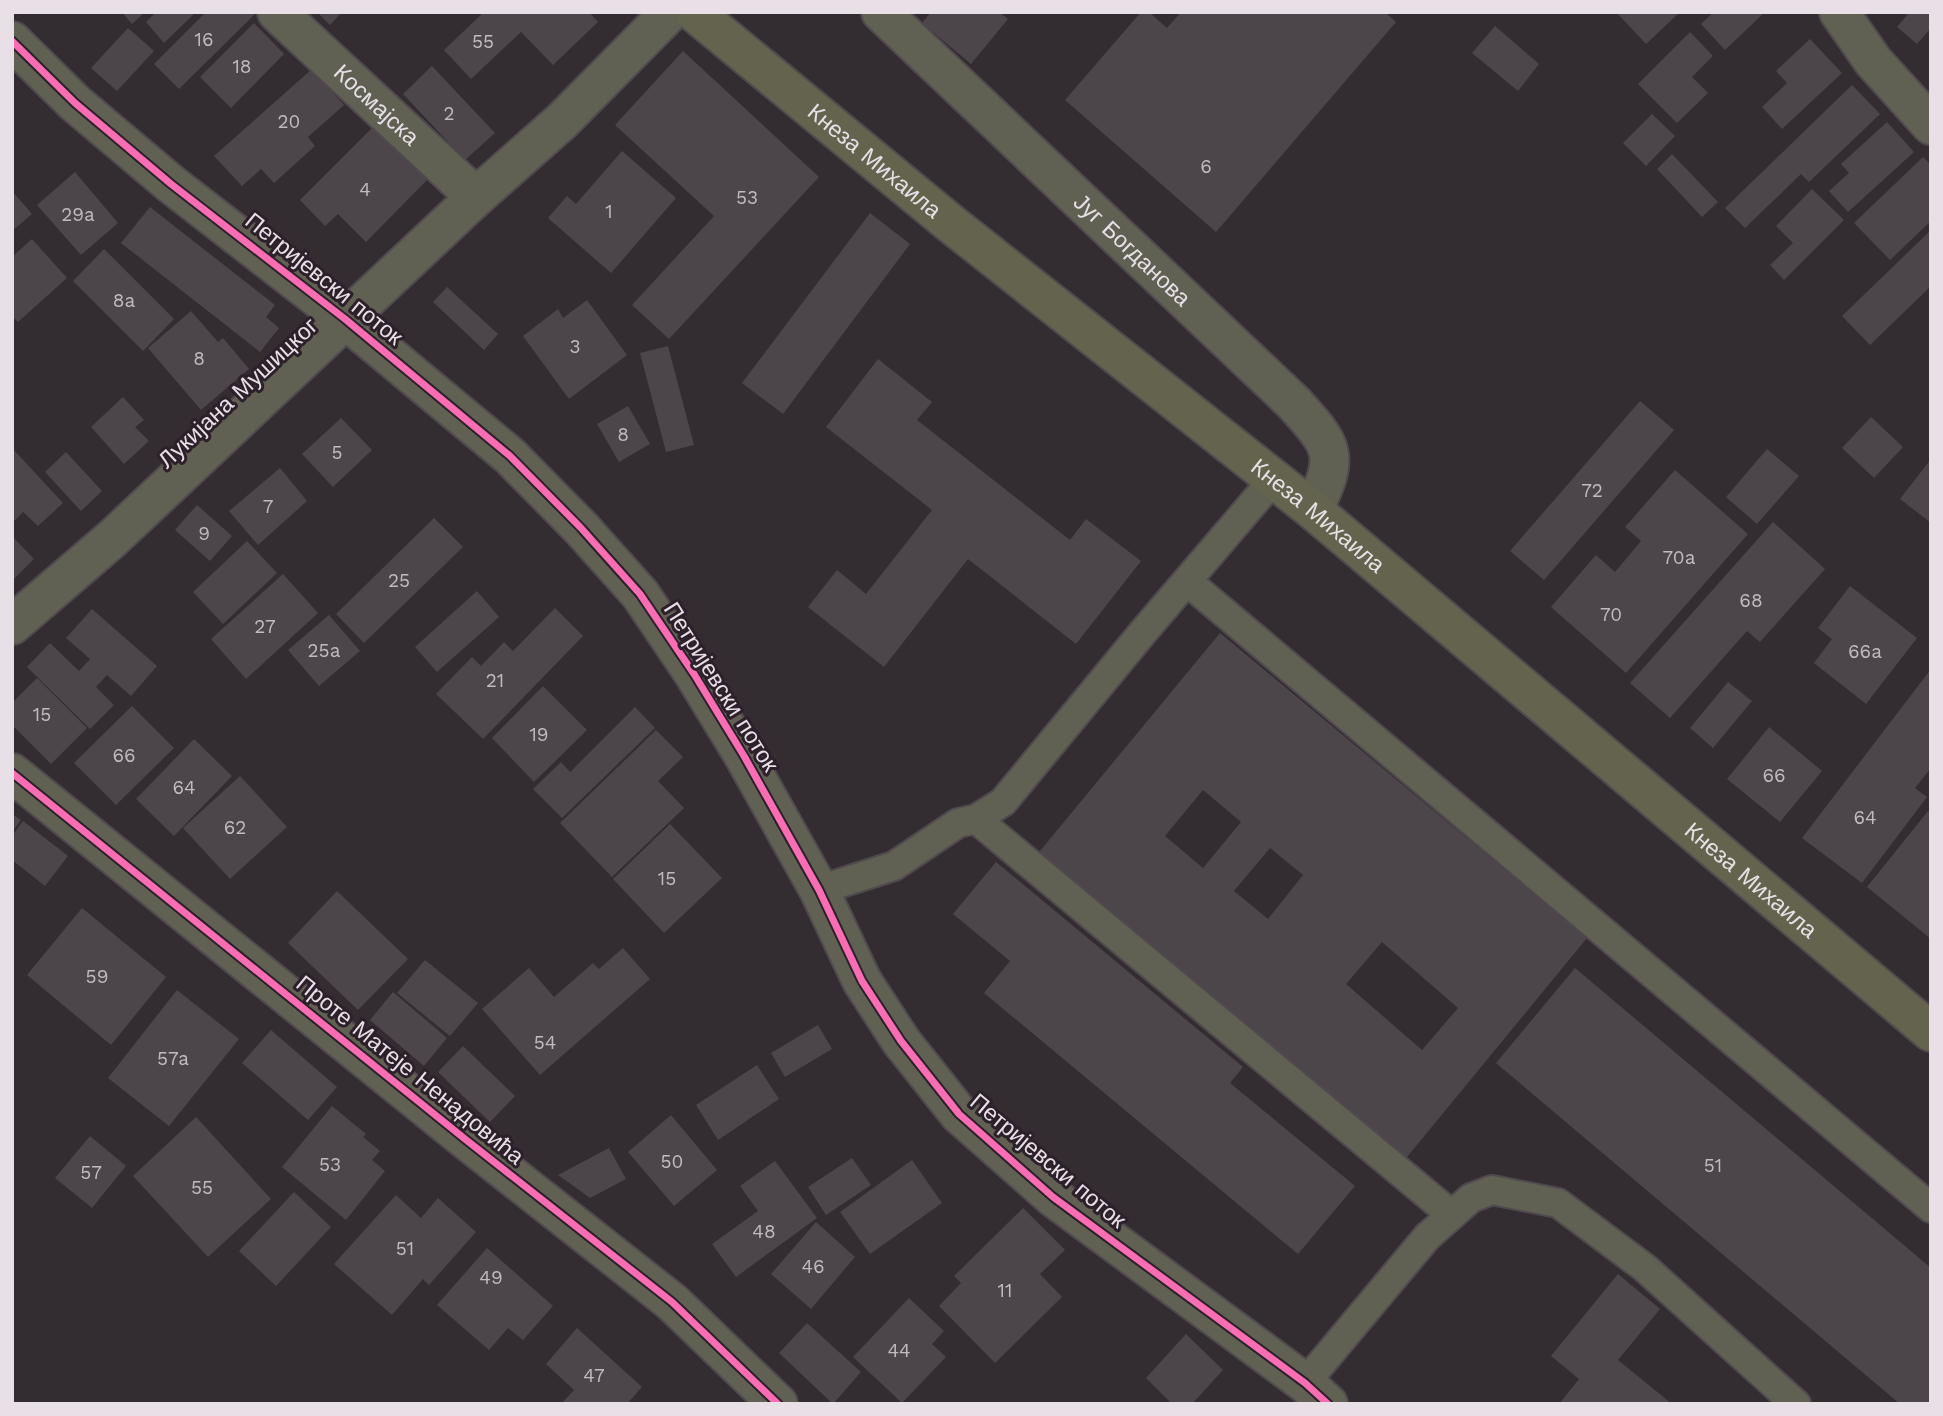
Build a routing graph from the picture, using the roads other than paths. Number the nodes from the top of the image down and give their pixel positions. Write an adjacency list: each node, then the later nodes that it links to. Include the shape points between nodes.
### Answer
1 (277, 12): 8 (street, Космајска)
2 (670, 12): 8 (street, Лукијана Мушицког, via 562,121)
3 (694, 12): 10 (main road, Кнеза Михаила)
4 (881, 12): 11 (street, Југ Богданова, via 1294,403 1322,435 1330,458 1328,478)
5 (1839, 12): 7 (street, via 1873,61)
6 (12, 41): 9 (street, Петријевски поток, via 75,103 171,184)
7 (1931, 125)
8 (477, 197): 9 (street, Лукијана Мушицког)
9 (345, 320): 13 (street, Лукијана Мушицког, via 113,538); 16 (street, Петријевски поток, via 510,456 640,594 716,709)
10 (1273, 480): 11 (main road, Кнеза Михаила); 12 (lane)
11 (1313, 510): 17 (main road, Кнеза Михаила)
12 (1188, 582): 15 (lane, via 1003,802); 18 (lane)
13 (12, 625)
14 (12, 773): 21 (street, Проте Матеје Ненадовића, via 673,1302)
15 (976, 819): 16 (lane, via 958,823 894,866); 19 (lane)
16 (819, 890): 20 (street, Петријевски поток, via 862,981 901,1041 959,1114 1053,1197)
17 (1931, 1032)
18 (1931, 1208)
19 (1452, 1215): 20 (lane, via 1427,1237); 22 (lane, via 1471,1198 1492,1190 1558,1203 1645,1268)
20 (1317, 1394)
21 (778, 1404)
22 (1796, 1404)

